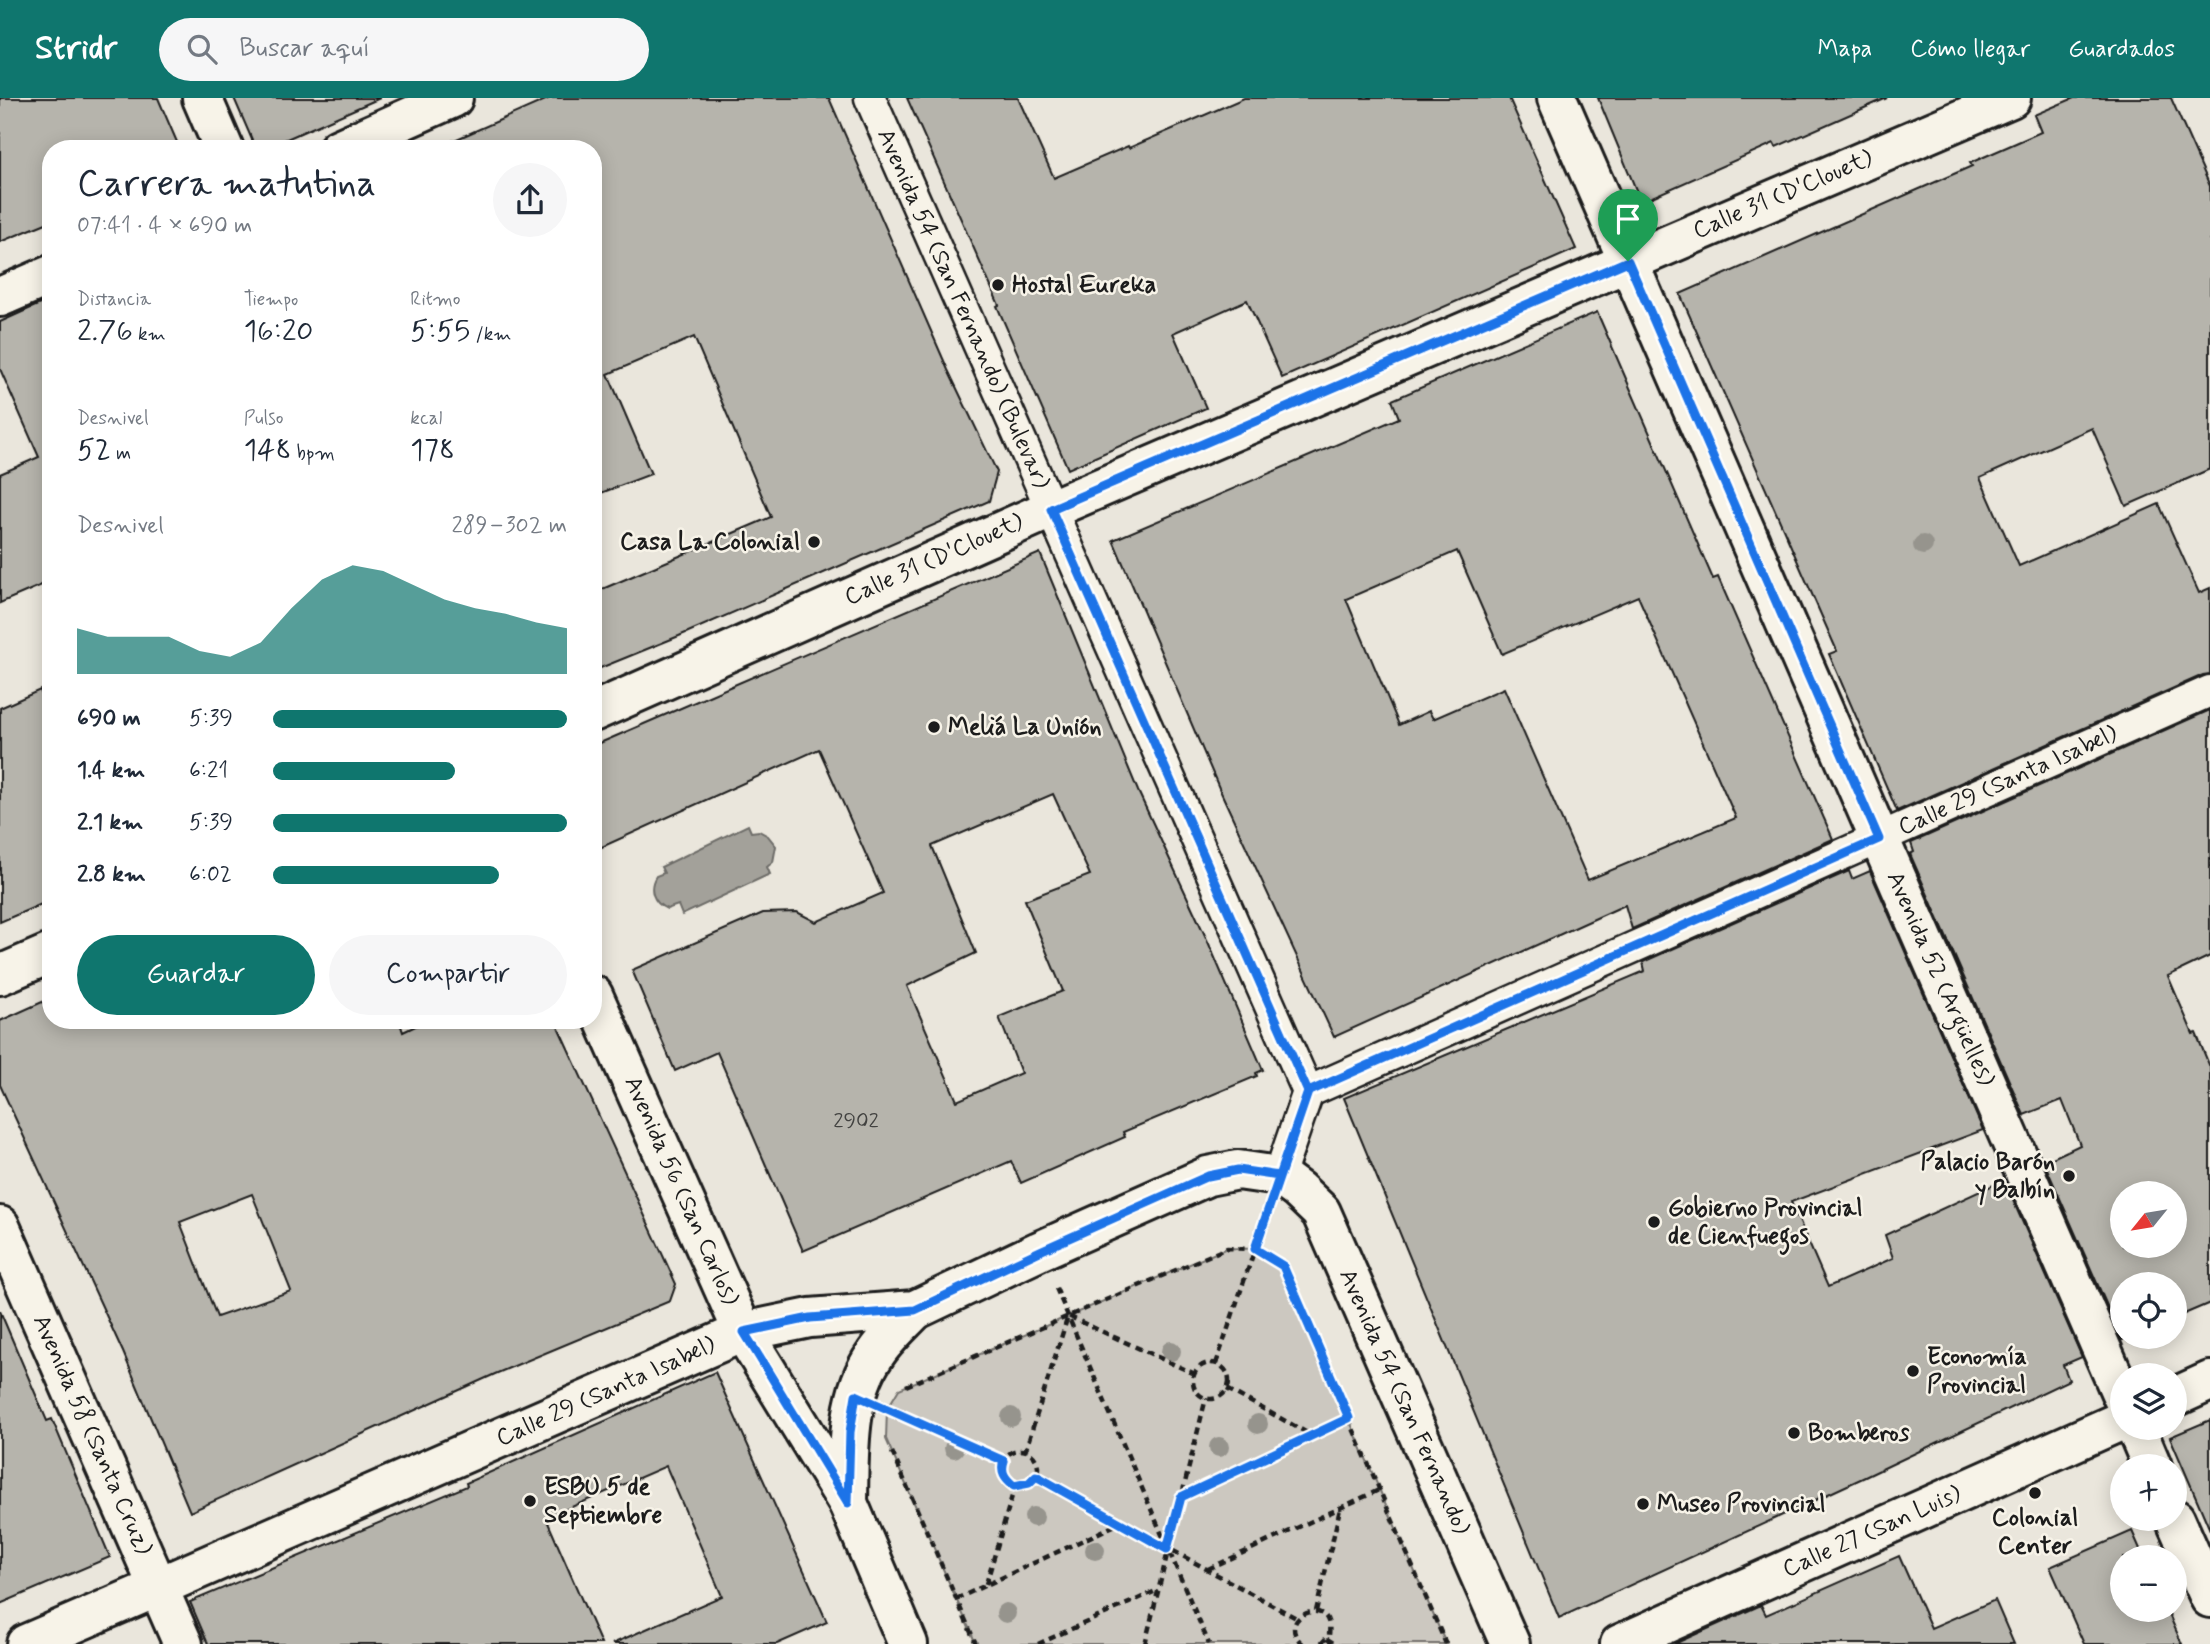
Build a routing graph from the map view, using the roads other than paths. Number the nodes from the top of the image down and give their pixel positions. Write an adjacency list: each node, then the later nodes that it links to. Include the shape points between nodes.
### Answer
1 (202, 98): 6 (street)
2 (453, 98): 7 (street)
3 (870, 98): 11 (street, Avenida 54 (San Fernando) (Bulevar))
4 (1557, 98): 8 (street, Avenida 52 (Argüelles))
5 (2011, 98): 8 (street, Calle 31 (D'Clouet))
6 (220, 140)
7 (358, 140)
8 (1628, 261): 11 (street, Calle 31 (D'Clouet)); 14 (street, Avenida 52 (Argüelles))
9 (42, 279): 10 (street)
10 (0, 297)
11 (1051, 509): 13 (street, Calle 31 (D'Clouet)); 18 (street, Avenida 54 (San Fernando) (Bulevar))
12 (2210, 691): 14 (street, Calle 29 (Santa Isabel))
13 (602, 708)
14 (1879, 839): 18 (street, Calle 29 (Santa Isabel)); 23 (street, Avenida 52 (Argüelles))
15 (42, 957): 16 (street)
16 (0, 975)
17 (602, 1015): 22 (street, Avenida 56 (San Carlos))
18 (1308, 1092): 19 (street)
19 (1279, 1176): 21 (street, Calle 29 (Santa Isabel), via 1238,1170 1208,1176); 34 (street, Avenida 54 (San Fernando), via 1321,1212)
20 (0, 1226): 29 (street, Avenida 58 (Santa Cruz))
21 (915, 1310): 22 (street, Calle 29 (Santa Isabel), via 810,1318); 27 (street, via 874,1355 872,1402 850,1432)
22 (744, 1332): 27 (street, Avenida 56 (San Carlos)); 29 (street, Calle 29 (Santa Isabel))
23 (2110, 1368)
24 (2210, 1381): 25 (street)
25 (2187, 1391)
26 (2110, 1426): 35 (street, Calle 27 (San Luis))
27 (848, 1503): 33 (street, Avenida 56 (San Carlos))
28 (2181, 1531): 30 (street)
29 (158, 1587): 31 (street, Calle 29 (Santa Isabel)); 32 (street, Avenida 58 (Santa Cruz))
30 (2210, 1598)
31 (26, 1644)
32 (183, 1644)
33 (908, 1644)
34 (1510, 1644)
35 (1620, 1644)

